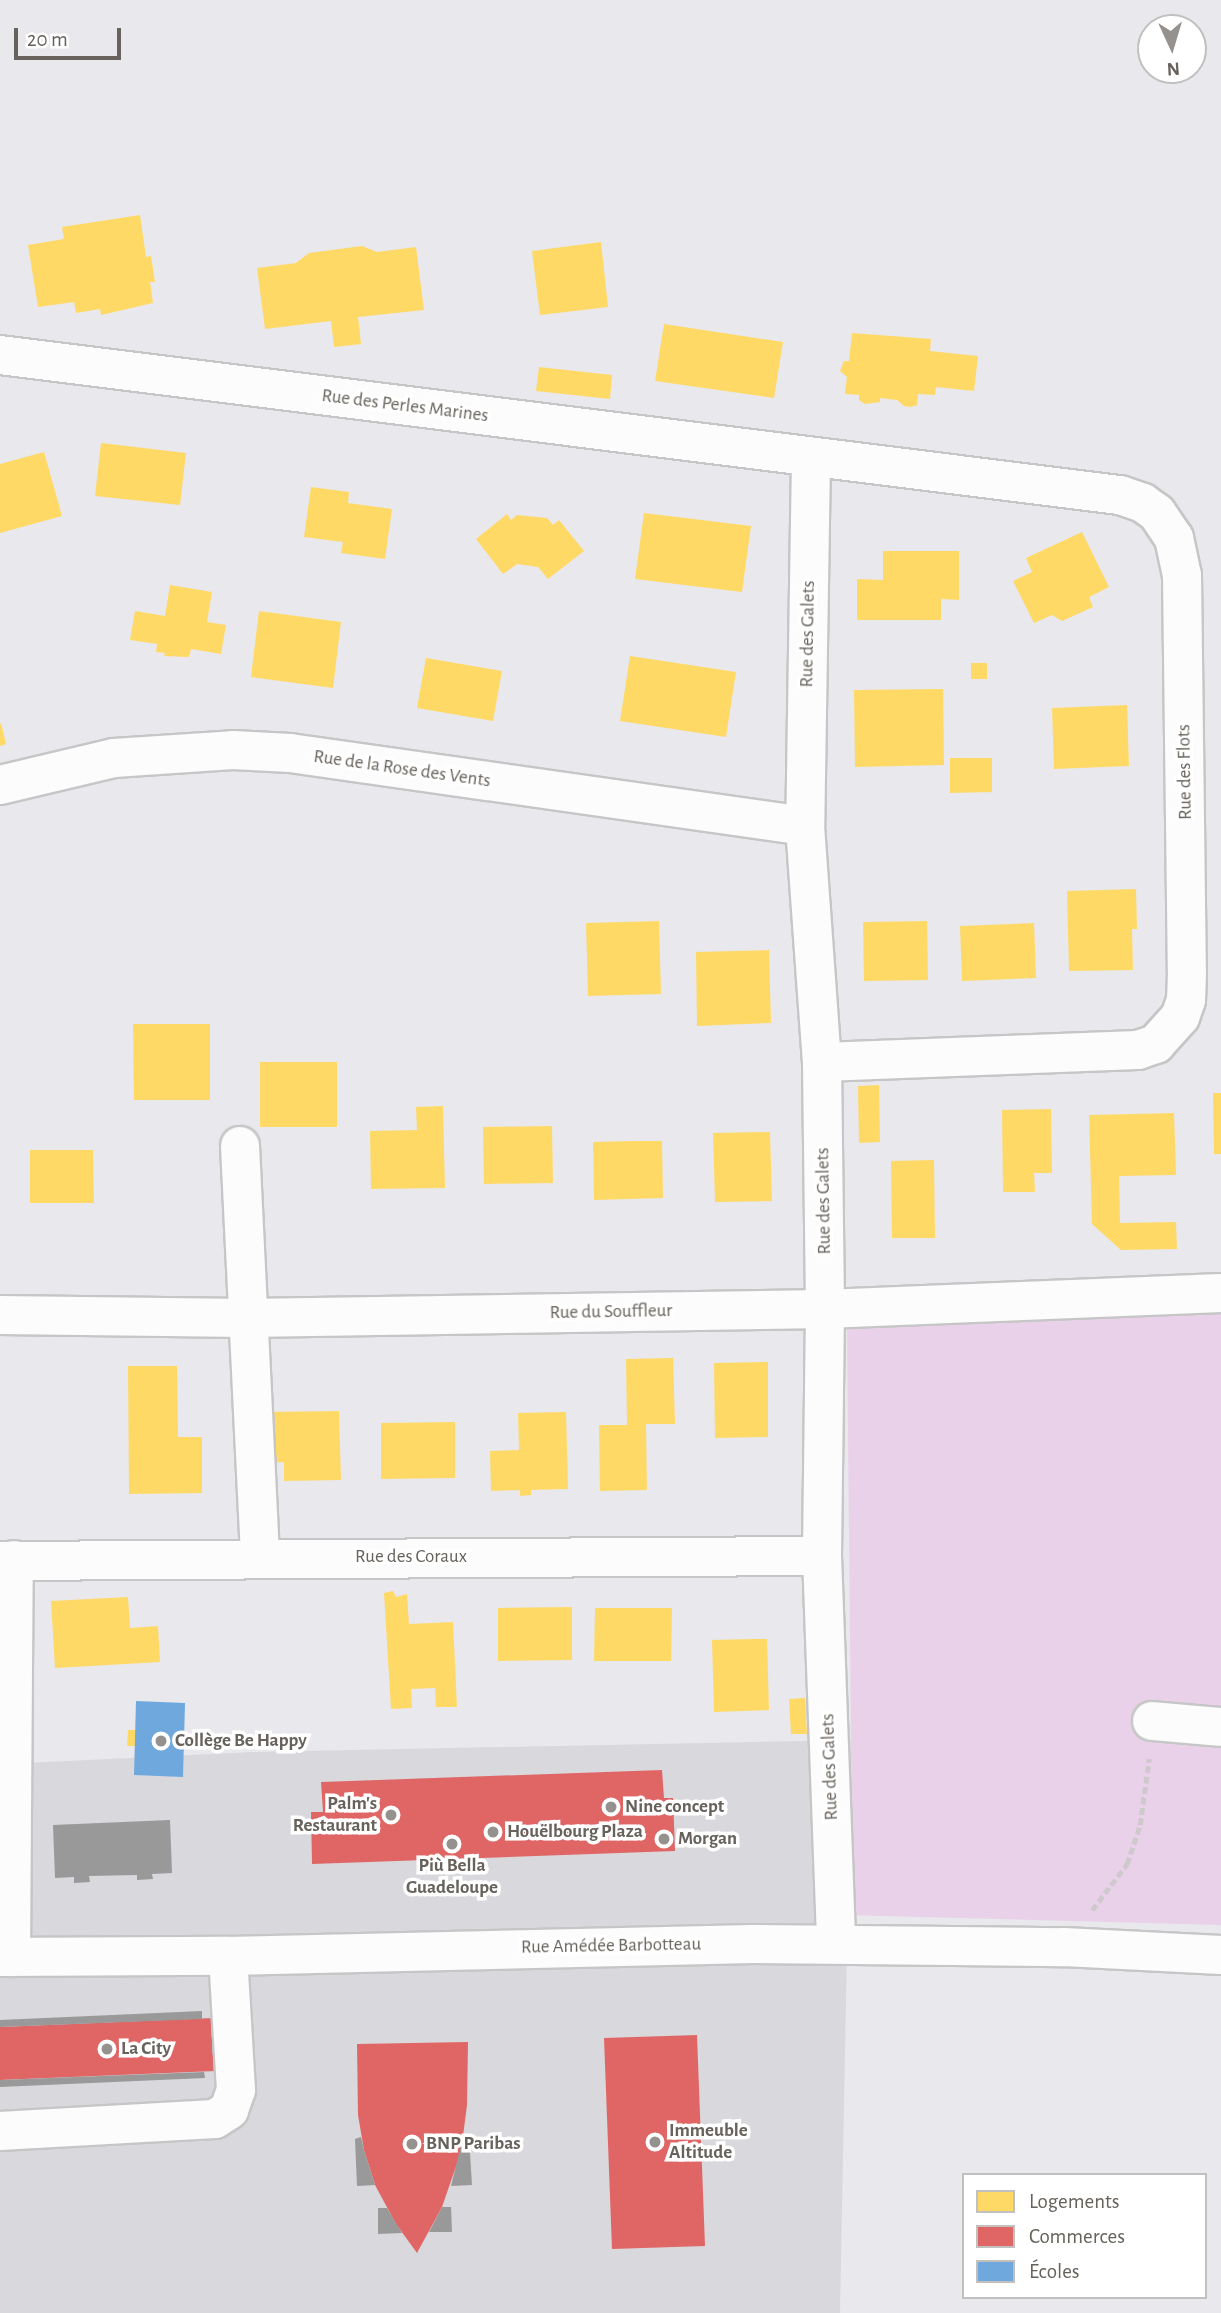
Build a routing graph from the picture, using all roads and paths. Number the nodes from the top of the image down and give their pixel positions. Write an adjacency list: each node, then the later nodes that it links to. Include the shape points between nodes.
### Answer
1 (0, 355): 2 (street, Rue des Perles Marines)
2 (811, 458): 4 (street, Rue des Galets); 5 (street, Rue des Flots, via 1120,495 1143,503 1168,526 1182,575 1187,973 1186,1000 1169,1033 1156,1044 1115,1052)
3 (0, 785): 4 (street, Rue de la Rose des Vents, via 114,758 187,751 290,753)
4 (805, 826): 5 (street, Rue des Galets)
5 (822, 1062): 8 (street, Rue des Galets)
6 (240, 1146): 10 (street)
7 (1221, 1293): 8 (street, Rue du Souffleur)
8 (825, 1309): 10 (street, Rue du Souffleur); 11 (street, Rue des Galets)
9 (0, 1315): 10 (street, Rue du Souffleur)
10 (247, 1318): 12 (street)
11 (822, 1556): 12 (street, Rue des Coraux); 16 (street, Rue des Galets)
12 (260, 1557): 13 (street, Rue des Coraux)
13 (7, 1560): 20 (street)
14 (1152, 1721): 15 (street); 17 (path, via 1140,1825 1127,1864)
15 (1221, 1727)
16 (836, 1944): 17 (street, Rue Amédée Barbotteau); 19 (street, Rue Amédée Barbotteau)
17 (1064, 1947): 18 (street, Rue Amédée Barbotteau)
18 (1221, 1955)
19 (228, 1956): 20 (street, Rue Amédée Barbotteau); 21 (street, via 236,2090 229,2110 209,2119)
20 (6, 1957)
21 (0, 2131)

